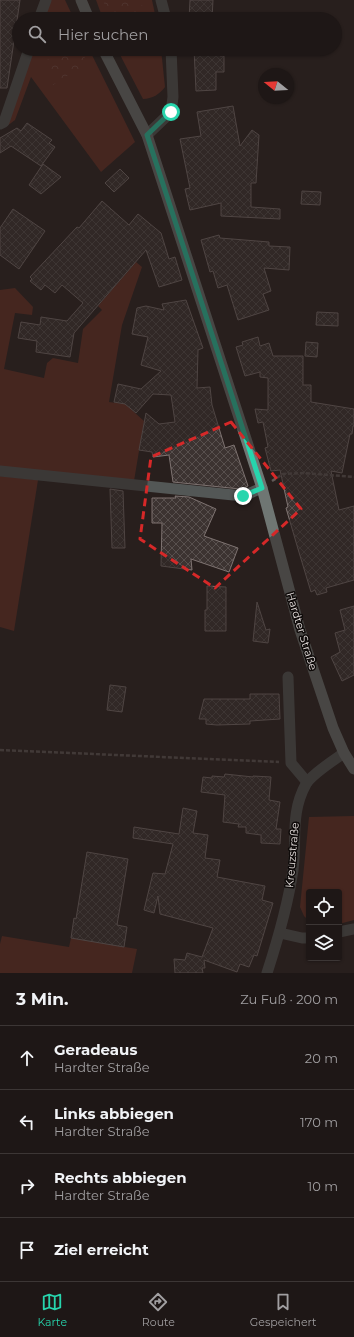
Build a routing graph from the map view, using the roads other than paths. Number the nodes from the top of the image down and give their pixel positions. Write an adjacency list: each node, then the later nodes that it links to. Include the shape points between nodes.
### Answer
1 (46, 0): 4 (street)
2 (81, 0): 5 (main road)
3 (161, 0): 6 (street)
4 (42, 12)
5 (86, 12)
6 (164, 12)
7 (27, 56): 10 (street, via 4,122)
8 (107, 56): 11 (main road, Hardter Straße)
9 (171, 56): 11 (street, via 171,112)
10 (0, 124)
11 (147, 135): 13 (main road, Hardter Straße)
12 (0, 471): 13 (street, via 243,496)
13 (262, 488): 15 (main road, Hardter Straße, via 300,630)
14 (288, 677): 17 (street, via 291,763)
15 (344, 753): 16 (main road, Hardter Straße); 17 (street, Kreuzstraße)
16 (354, 769)
17 (307, 782): 20 (street, Kreuzstraße, via 294,818 293,868)
18 (354, 929): 19 (street)
19 (342, 931)
20 (280, 933): 21 (street); 22 (street, Kreuzstraße)
21 (306, 938)
22 (267, 973)

